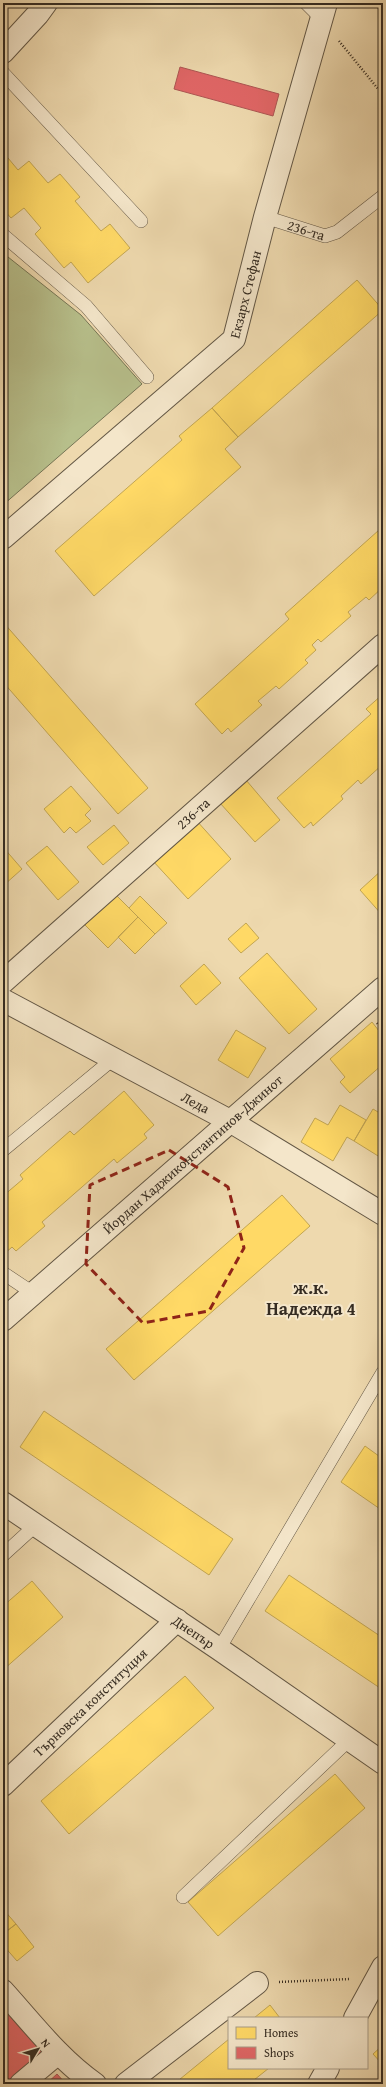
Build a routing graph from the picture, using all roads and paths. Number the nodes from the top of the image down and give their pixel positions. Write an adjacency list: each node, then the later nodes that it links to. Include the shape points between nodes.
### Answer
1 (46, 3): 4 (street)
2 (306, 3): 3 (lane)
3 (324, 11): 6 (path); 8 (street, Екзарх Стефан)
4 (3, 52)
5 (3, 73): 9 (lane)
6 (383, 95)
7 (383, 196): 8 (lane, 236-та, via 337,232 325,236)
8 (265, 217): 12 (street, Екзарх Стефан, via 234,339)
9 (141, 221)
10 (3, 235): 11 (lane, via 86,306)
11 (146, 377)
12 (3, 538)
13 (383, 645): 14 (street, 236-та)
14 (3, 982)
15 (383, 988): 18 (street, Йордан Хаджиконстантинов-Джинот)
16 (3, 1000): 17 (street, Леда)
17 (113, 1059): 18 (street, Леда); 19 (lane)
18 (230, 1121): 20 (street, Леда); 22 (street, Йордан Хаджиконстантинов-Джинот)
19 (3, 1150)
20 (383, 1214)
21 (3, 1273): 22 (lane)
22 (33, 1293): 23 (street, Йордан Хаджиконстантинов-Джинот)
23 (3, 1320)
24 (383, 1372): 29 (lane)
25 (3, 1503): 26 (street, Днепър)
26 (36, 1525): 27 (lane); 28 (street, Днепър)
27 (3, 1555)
28 (177, 1620): 29 (street, Днепър); 32 (street, Търновска конституция)
29 (220, 1649): 30 (street, Днепър)
30 (350, 1740): 31 (street, Днепър); 33 (lane)
31 (383, 1763)
32 (3, 1785)
33 (183, 1897)
34 (380, 1973): 35 (path); 37 (street)
35 (257, 1983): 42 (street)
36 (3, 1991): 38 (street)
37 (356, 2017)
38 (58, 2053): 40 (street); 41 (street)
39 (327, 2069): 43 (street)
40 (21, 2084)
41 (95, 2084)
42 (126, 2084)
43 (319, 2084)

